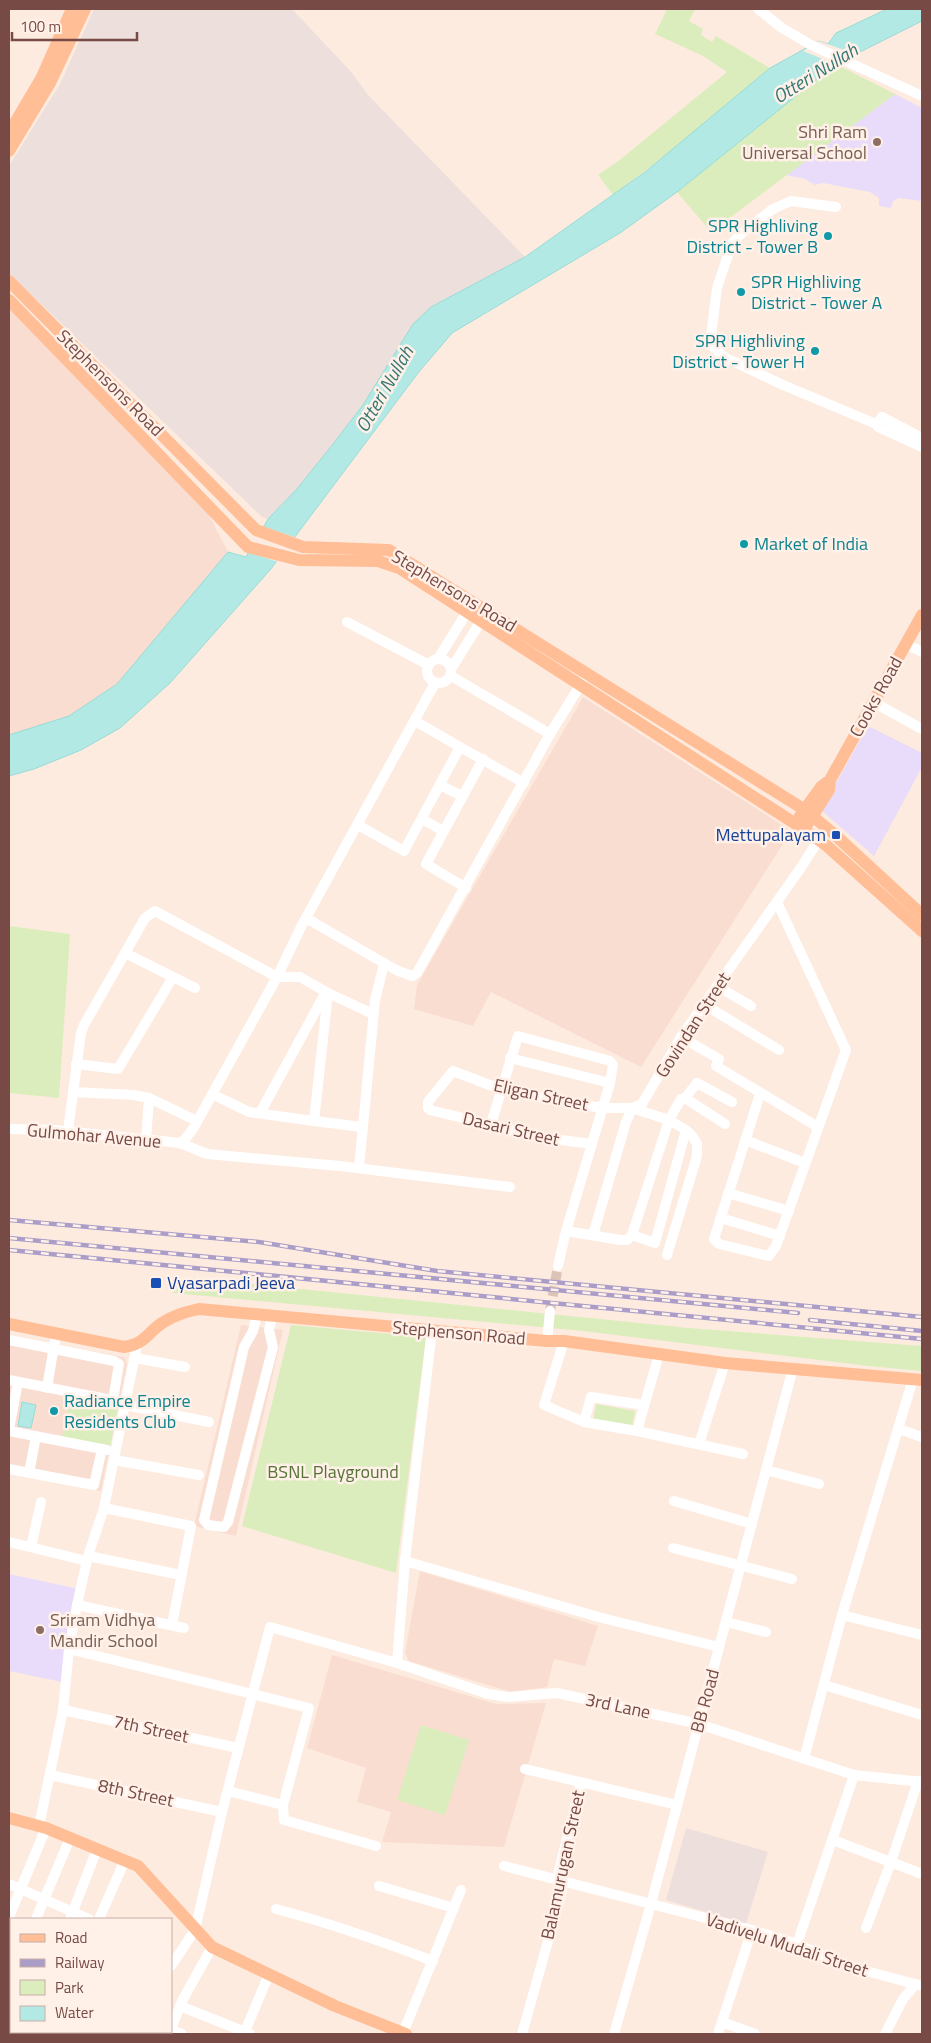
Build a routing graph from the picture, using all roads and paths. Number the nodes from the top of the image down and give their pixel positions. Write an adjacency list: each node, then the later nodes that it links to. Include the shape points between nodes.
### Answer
1 (72, 9): 5 (main road, via 42,77)
2 (84, 9): 6 (main road, via 50,83)
3 (758, 9): 4 (street, via 782,28 811,44)
4 (922, 96)
5 (9, 133)
6 (9, 152)
7 (836, 207): 10 (street, via 791,201 773,209 732,243 717,288 710,344 724,357)
8 (9, 281): 22 (main road, Stephensons Road, via 256,530 303,547 390,550)
9 (9, 300): 13 (main road, Stephensons Road, via 248,547 299,560 378,561 399,568)
10 (876, 424): 11 (street, via 882,417); 12 (street)
11 (922, 438)
12 (922, 447)
13 (467, 612): 15 (main road, Stephensons Road); 19 (street)
14 (922, 615): 17 (main road, Cooks Road)
15 (481, 621): 21 (street); 24 (main road, Stephensons Road)
16 (347, 622): 20 (street)
17 (906, 644): 18 (street); 25 (main road, Cooks Road)
18 (922, 652)
19 (438, 659): 20 (street); 21 (street, via 444,660)
20 (429, 666): 23 (street, via 428,676)
21 (451, 672): 23 (street, via 444,683); 28 (street)
22 (588, 674): 24 (street); 34 (main road, Stephensons Road)
23 (435, 683): 26 (street)
24 (580, 685): 28 (street); 37 (main road, Stephensons Road)
25 (873, 702): 27 (street); 34 (main road, Cooks Road, via 830,780 829,790)
26 (415, 720): 29 (street); 36 (street)
27 (922, 729)
28 (550, 734): 31 (street)
29 (460, 746): 30 (street); 32 (street)
30 (483, 759): 31 (street); 33 (street)
31 (524, 783): 41 (street)
32 (440, 785): 33 (street); 35 (street)
33 (462, 796): 39 (street)
34 (808, 813): 37 (main road, Cooks Road); 38 (main road, Stephensons Road)
35 (422, 819): 36 (street, via 404,851); 39 (street)
36 (358, 825): 44 (street)
37 (799, 826): 40 (main road, Stephensons Road)
38 (826, 828): 40 (street, Govindan Street); 43 (main road, Stephensons Road)
39 (443, 831): 41 (street, via 426,864)
40 (819, 840): 42 (street, Govindan Street); 45 (main road, Stephensons Road)
41 (466, 888): 47 (street, via 417,973 408,976)
42 (777, 902): 50 (street, Govindan Street); 78 (street, via 846,1050)
43 (922, 915)
44 (306, 918): 47 (street); 49 (street)
45 (922, 931)
46 (125, 953): 48 (street); 49 (street, via 145,918 155,911); 59 (street, via 84,1025)
47 (384, 964): 55 (street)
48 (173, 977): 51 (street); 59 (street, via 118,1070)
49 (277, 977): 52 (street, via 300,977); 63 (street)
50 (717, 986): 53 (street, Govindan Street); 54 (street)
51 (195, 988)
52 (327, 993): 55 (street); 71 (street); 74 (street)
53 (705, 1005): 56 (street, Govindan Street); 57 (street)
54 (751, 1006)
55 (373, 1014): 77 (street)
56 (682, 1037): 64 (street, via 719,1059 716,1066); 69 (street, Govindan Street, via 642,1104)
57 (779, 1050)
58 (510, 1058): 60 (street); 60 (street, via 518,1036 610,1061 614,1068); 61 (street)
59 (76, 1064): 62 (street)
60 (610, 1083): 68 (street)
61 (500, 1089): 68 (street, Eligan Street); 70 (street, Eligan Street, via 453,1071 428,1102); 75 (street)
62 (73, 1092): 65 (street); 81 (street)
63 (212, 1094): 71 (street, via 249,1112); 72 (street)
64 (760, 1094): 78 (street); 83 (street)
65 (149, 1098): 72 (street); 82 (street)
66 (685, 1098): 67 (street, via 697,1084); 73 (street, via 681,1099); 76 (street)
67 (732, 1102)
68 (602, 1108): 69 (street, Eligan Street); 85 (street)
69 (632, 1108): 73 (street, Eligan Street); 93 (street, Govindan Street)
70 (430, 1110): 75 (street, Dasari Street)
71 (260, 1113): 74 (street)
72 (198, 1120): 84 (street)
73 (669, 1120): 80 (street, Eligan Street); 94 (street)
74 (314, 1121): 77 (street)
75 (491, 1124): 85 (street, Dasari Street, via 545,1138)
76 (725, 1124)
77 (362, 1127): 87 (street)
78 (818, 1127): 86 (street)
79 (9, 1129): 81 (street, Gulmohar Avenue)
80 (686, 1130): 94 (street, via 656,1243); 96 (street, via 696,1144 697,1156)
81 (68, 1131): 82 (street, Gulmohar Avenue)
82 (146, 1140): 84 (street, Gulmohar Avenue)
83 (745, 1140): 86 (street); 89 (street)
84 (180, 1143): 87 (street, Gulmohar Avenue, via 206,1154)
85 (592, 1144): 92 (street)
86 (805, 1162): 90 (street)
87 (358, 1168): 88 (street, Gulmohar Avenue)
88 (510, 1187)
89 (728, 1193): 90 (street); 91 (street)
90 (789, 1211): 95 (street)
91 (720, 1218): 95 (street); 95 (street, via 714,1239 719,1244 769,1256)
92 (566, 1231): 93 (street); 97 (street)
93 (593, 1234): 94 (street, via 620,1240 627,1240)
94 (632, 1235)
95 (780, 1236)
96 (666, 1255)
97 (558, 1266)
98 (550, 1311): 107 (street)
99 (256, 1319): 100 (main road, Stephenson Road); 104 (street); 110 (main road, Stephenson Road, via 199,1309 181,1312 164,1322)
100 (270, 1321): 102 (main road, Stephenson Road); 105 (street)
101 (9, 1324): 103 (main road)
102 (432, 1330): 107 (main road, Stephenson Road); 145 (street)
103 (56, 1334): 109 (street); 110 (main road)
104 (251, 1334): 105 (street); 105 (street, via 244,1347 204,1520 208,1525 224,1527 228,1522 272,1350)
105 (272, 1338)
106 (9, 1340): 109 (street)
107 (547, 1341): 108 (main road, Stephenson Road)
108 (564, 1341): 111 (main road, Stephenson Road); 122 (street, via 544,1405)
109 (54, 1349): 117 (street); 118 (street, via 119,1364)
110 (136, 1351): 113 (street); 119 (street)
111 (659, 1354): 112 (main road, Stephenson Road); 120 (street)
112 (724, 1363): 114 (main road, Stephenson Road); 128 (street)
113 (185, 1367)
114 (794, 1368): 115 (main road, Stephenson Road); 133 (street, BB Road)
115 (918, 1379): 123 (street)
116 (13, 1381): 117 (street); 124 (street)
117 (47, 1388): 118 (street)
118 (113, 1400): 119 (street)
119 (126, 1404): 121 (street); 131 (street)
120 (644, 1405): 122 (street, via 591,1398); 125 (street)
121 (209, 1422)
122 (584, 1422): 125 (street)
123 (899, 1429): 127 (street); 150 (street)
124 (9, 1430): 126 (street)
125 (637, 1431): 128 (street)
126 (36, 1436): 129 (street); 134 (street)
127 (922, 1437)
128 (699, 1444): 130 (street)
129 (102, 1449): 131 (street); 134 (street, via 94,1486)
130 (743, 1454)
131 (115, 1456): 135 (street); 139 (street)
132 (9, 1469): 134 (street)
133 (766, 1470): 136 (street); 140 (street, BB Road)
134 (29, 1473)
135 (199, 1475)
136 (819, 1484)
137 (674, 1501): 140 (street)
138 (41, 1502): 142 (street)
139 (104, 1508): 144 (street); 147 (street, via 191,1526)
140 (752, 1524): 146 (street, BB Road)
141 (9, 1542): 142 (street)
142 (31, 1547): 144 (street)
143 (673, 1548): 146 (street)
144 (87, 1558): 147 (street); 149 (street)
145 (405, 1560): 156 (street, via 602,1618); 158 (street)
146 (741, 1566): 148 (street); 151 (street, BB Road)
147 (182, 1575): 152 (street)
148 (792, 1579)
149 (77, 1605): 152 (street); 157 (street)
150 (842, 1615): 155 (street); 159 (street)
151 (726, 1622): 154 (street); 156 (street, BB Road)
152 (172, 1625): 153 (street)
153 (184, 1628)
154 (766, 1632)
155 (922, 1635)
156 (719, 1647): 163 (street, BB Road)
157 (69, 1649): 160 (street); 161 (street)
158 (397, 1663): 160 (street, 3rd Lane, via 270,1627); 163 (street, 3rd Lane, via 488,1694 508,1697 557,1693)
159 (824, 1685): 162 (street); 165 (street)
160 (253, 1694): 164 (street); 172 (street, via 309,1708)
161 (63, 1710): 164 (street, 7th Street); 167 (street)
162 (922, 1715)
163 (699, 1724): 165 (street, 3rd Lane); 173 (street, BB Road)
164 (238, 1748): 171 (street)
165 (804, 1759): 168 (street, 3rd Lane)
166 (524, 1769): 170 (street)
167 (50, 1775): 174 (street, 8th Street); 176 (street)
168 (854, 1775): 169 (street, 3rd Lane); 178 (street)
169 (920, 1781): 182 (street)
170 (580, 1782): 173 (street); 185 (street, Balamurugan Street)
171 (228, 1791): 172 (street); 174 (street)
172 (283, 1805): 179 (street, via 284,1820)
173 (677, 1805): 191 (street, BB Road)
174 (222, 1812): 199 (street)
175 (9, 1818): 176 (main road)
176 (42, 1827): 177 (main road); 188 (street)
177 (70, 1838): 180 (main road); 190 (street)
178 (833, 1840): 182 (street); 201 (street)
179 (376, 1846)
180 (97, 1849): 181 (main road); 194 (street)
181 (125, 1860): 197 (street); 199 (main road, via 138,1866)
182 (891, 1862): 184 (street); 198 (street)
183 (504, 1866): 185 (street, Vadivelu Mudali Street)
184 (922, 1874)
185 (557, 1879): 191 (street, Vadivelu Mudali Street); 212 (street, Balamurugan Street, via 562,1891)
186 (9, 1884): 188 (street)
187 (379, 1886): 192 (street)
188 (20, 1890): 190 (street); 195 (street)
189 (461, 1890): 192 (street)
190 (44, 1900): 194 (street); 196 (street)
191 (651, 1904): 200 (street, Vadivelu Mudali Street); 213 (street, BB Road)
192 (454, 1908): 204 (street)
193 (276, 1910): 204 (street, via 310,1918)
194 (71, 1916)
195 (9, 1917)
196 (36, 1918)
197 (99, 1918)
198 (866, 1928)
199 (195, 1930): 202 (main road); 203 (street)
200 (752, 1930): 201 (street, Vadivelu Mudali Street); 208 (street)
201 (797, 1944): 206 (street, Vadivelu Mudali Street, via 848,1966)
202 (212, 1947): 205 (main road); 207 (street)
203 (172, 1960)
204 (433, 1960): 211 (street)
205 (269, 1974): 210 (street); 211 (main road)
206 (919, 1985): 216 (street, via 903,1999)
207 (180, 2006): 209 (street); 210 (street)
208 (722, 2022): 214 (street); 215 (street)
209 (172, 2028)
210 (246, 2034)
211 (405, 2034)
212 (522, 2034)
213 (614, 2034)
214 (718, 2034)
215 (755, 2034)
216 (885, 2034)

